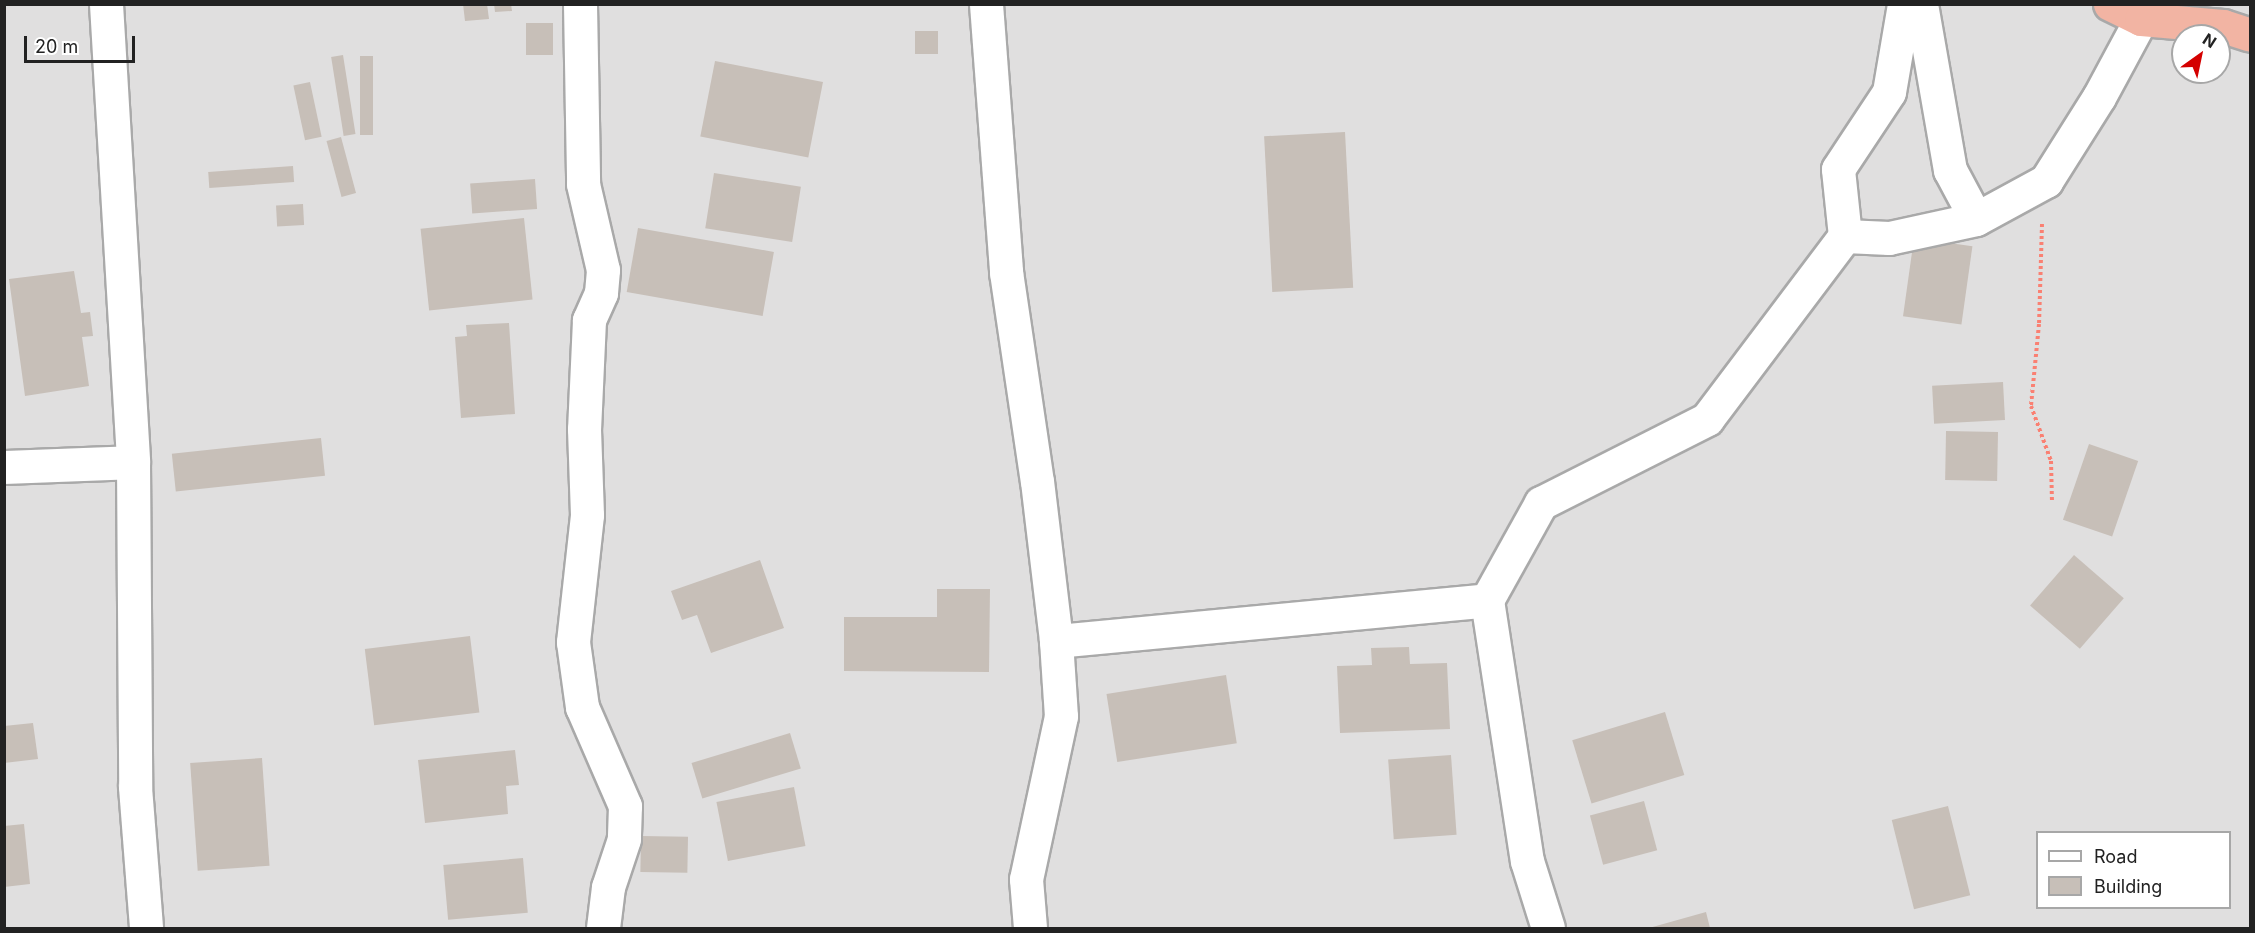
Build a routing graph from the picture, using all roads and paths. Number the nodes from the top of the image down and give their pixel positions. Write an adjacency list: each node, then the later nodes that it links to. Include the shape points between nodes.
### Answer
1 (106, 4): 12 (street)
2 (580, 4): 18 (street, via 583,184 603,270 601,293 589,320 584,429 587,515 573,642 582,707 625,806 624,839 608,887)
3 (986, 4): 16 (street, via 1006,272)
4 (1904, 4): 11 (street, via 1889,92 1838,169)
5 (1921, 4): 10 (street, via 1950,170)
6 (2110, 4): 7 (highway)
7 (2141, 19): 8 (highway, via 2223,26); 9 (street, via 2099,97)
8 (2250, 35)
9 (2046, 181): 10 (street); 14 (path, via 2031,406 2051,461)
10 (1976, 219): 11 (street, via 1889,238)
11 (1845, 236): 15 (street, via 1707,419 1542,503)
12 (133, 462): 13 (street); 17 (street, via 135,787)
13 (4, 467)
14 (2052, 502)
15 (1486, 600): 16 (street); 20 (street, via 1527,861)
16 (1056, 641): 19 (street, via 1061,716 1026,879)
17 (146, 928)
18 (603, 928)
19 (1030, 928)
20 (1548, 928)

